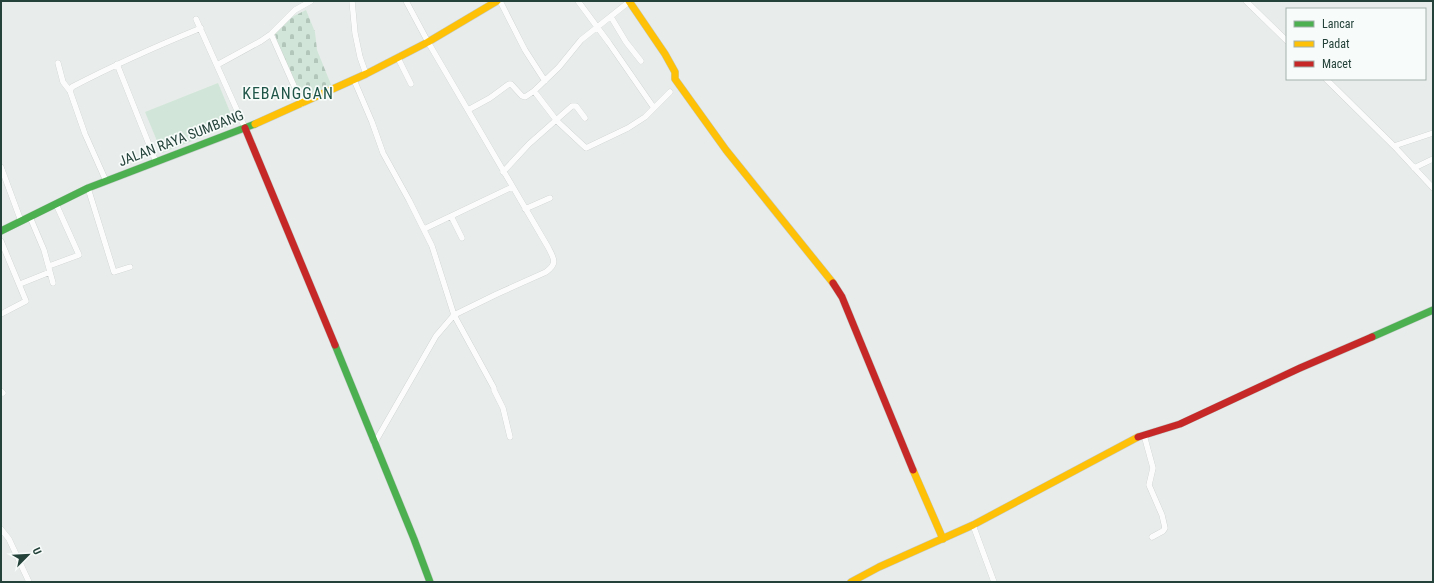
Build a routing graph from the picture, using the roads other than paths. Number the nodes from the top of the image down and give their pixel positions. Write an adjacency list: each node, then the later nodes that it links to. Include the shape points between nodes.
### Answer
1 (311, 1): 9 (street)
2 (352, 1): 22 (street, via 355,33)
3 (406, 1): 16 (street)
4 (497, 1): 16 (street, JALAN RAYA SUMBANG)
5 (500, 1): 25 (street)
6 (578, 1): 12 (street)
7 (629, 1): 10 (street); 72 (street, via 669,61 676,80 844,302 900,442)
8 (1246, 1): 15 (street)
9 (299, 4): 14 (street)
10 (611, 17): 12 (street); 18 (street)
11 (196, 19): 13 (street)
12 (597, 27): 25 (street, via 581,40); 31 (street)
13 (201, 28): 20 (street); 21 (street)
14 (271, 34): 21 (street); 30 (street)
15 (1286, 40)
16 (428, 42): 17 (street, JALAN RAYA SUMBANG); 32 (street)
17 (398, 58): 22 (street, JALAN RAYA SUMBANG); 26 (street)
18 (641, 61)
19 (58, 63): 27 (street)
20 (117, 64): 27 (street, via 72,87); 39 (street)
21 (217, 65): 35 (street)
22 (366, 74): 23 (street, JALAN RAYA SUMBANG)
23 (354, 80): 30 (street, JALAN RAYA SUMBANG); 55 (street, via 383,153)
24 (1327, 80): 37 (street)
25 (544, 81): 28 (street)
26 (411, 84)
27 (70, 91): 44 (street)
28 (534, 91): 32 (street, via 522,96 509,84); 34 (street)
29 (670, 92): 31 (street)
30 (302, 104): 35 (street, JALAN RAYA SUMBANG)
31 (654, 108): 34 (street, via 628,128 586,148)
32 (468, 110): 42 (street)
33 (585, 118): 34 (street, via 574,106)
34 (557, 120): 42 (street, via 529,144)
35 (245, 128): 39 (street, JALAN RAYA SUMBANG); 68 (street)
36 (1433, 133): 37 (street)
37 (1394, 146): 41 (street)
38 (1433, 159): 41 (street)
39 (156, 162): 44 (street, JALAN RAYA SUMBANG)
40 (1, 167): 54 (street)
41 (1414, 168): 45 (street)
42 (504, 172): 46 (street)
43 (1433, 178): 45 (street)
44 (106, 181): 47 (street, JALAN RAYA SUMBANG)
45 (1426, 181): 48 (street)
46 (512, 187): 51 (street); 52 (street)
47 (88, 188): 50 (street, JALAN RAYA SUMBANG); 59 (street, via 114,272)
48 (1433, 188)
49 (550, 198): 51 (street)
50 (56, 204): 53 (street, JALAN RAYA SUMBANG); 60 (street, via 79,255)
51 (525, 210): 65 (street, via 548,247 553,258 553,267)
52 (451, 216): 55 (street); 57 (street)
53 (30, 217): 54 (street, JALAN RAYA SUMBANG); 60 (street)
54 (21, 221): 56 (street, JALAN RAYA SUMBANG)
55 (424, 229): 65 (street)
56 (1, 231)
57 (462, 238)
58 (1, 241): 62 (street)
59 (130, 267)
60 (50, 269): 61 (street); 62 (street)
61 (53, 283)
62 (20, 284): 64 (street, via 26,301)
63 (1433, 310): 66 (street, via 1180,424)
64 (1, 314)
65 (454, 315): 67 (street, via 494,388 503,408); 68 (street, via 436,336)
66 (1144, 435): 69 (street); 71 (street, via 1153,468 1148,485 1165,528)
67 (510, 437)
68 (374, 444): 74 (street)
69 (973, 525): 72 (street); 76 (street)
70 (1, 529): 73 (street, via 9,539)
71 (1152, 536)
72 (943, 539): 75 (street)
73 (29, 582)
74 (429, 582)
75 (851, 582)
76 (994, 582)

